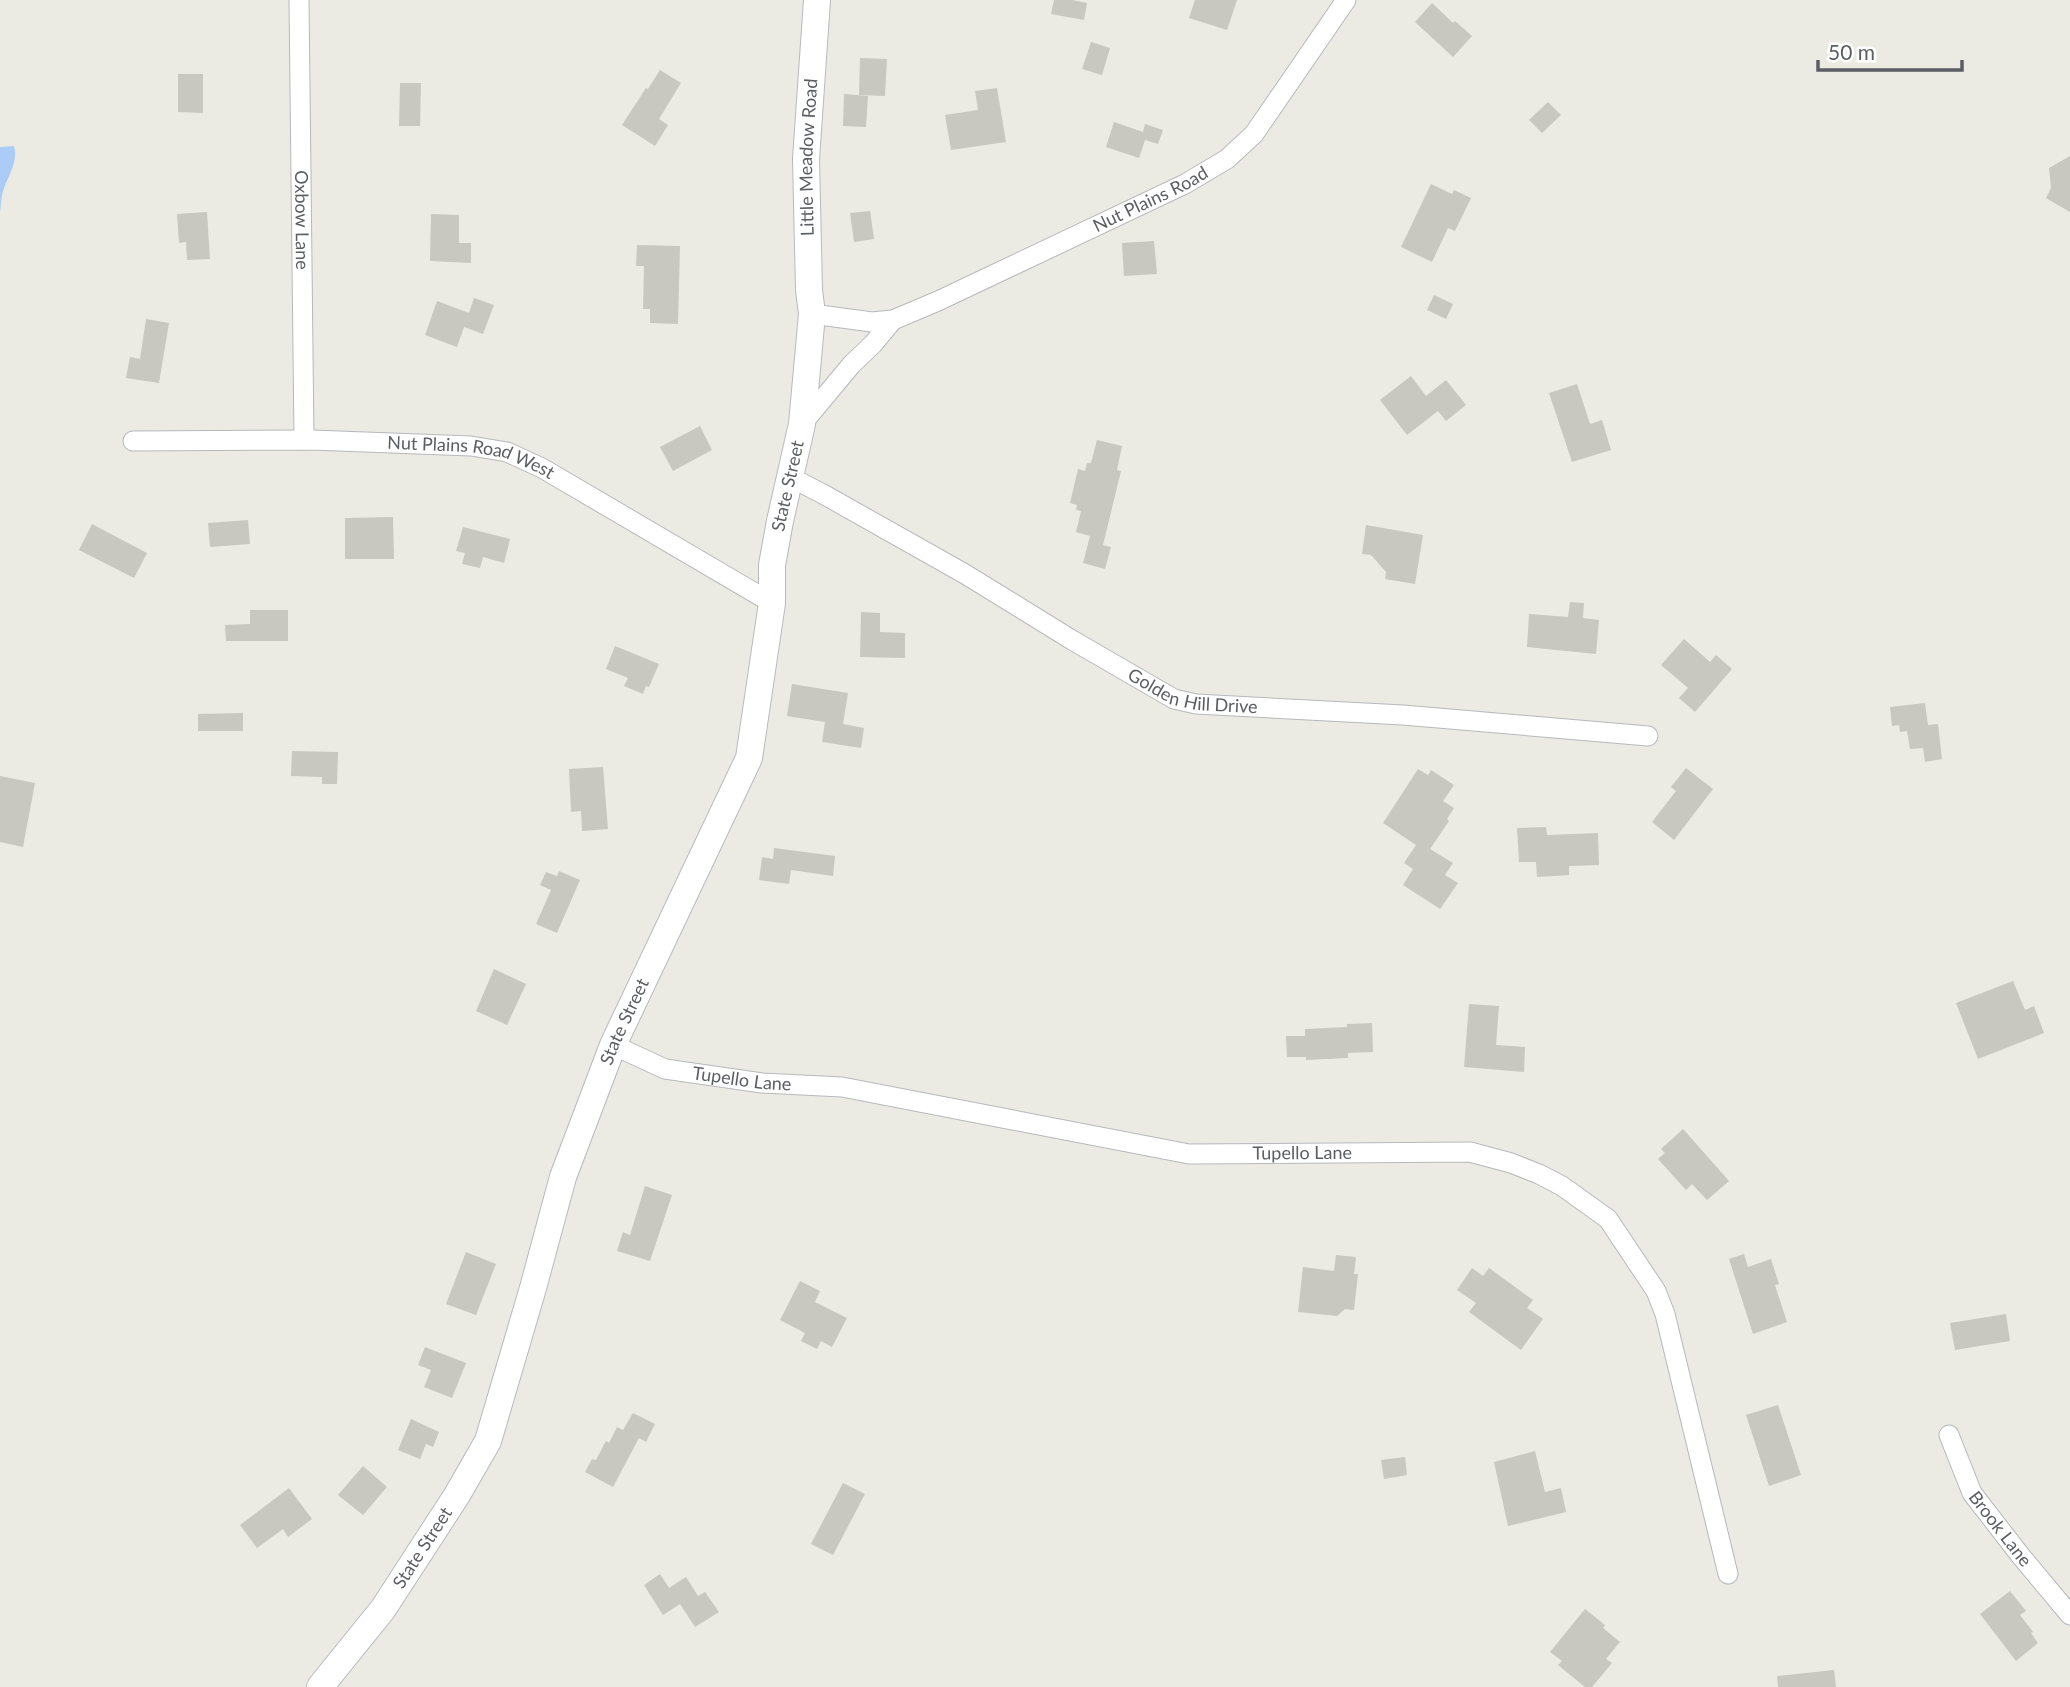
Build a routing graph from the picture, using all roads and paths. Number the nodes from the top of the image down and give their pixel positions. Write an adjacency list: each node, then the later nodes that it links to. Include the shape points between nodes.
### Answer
1 (299, 0): 7 (street, Oxbow Lane)
2 (817, 0): 4 (street, Little Meadow Road, via 806,159)
3 (1346, 0): 5 (street, Nut Plains Road, via 1254,134 1227,159 1128,212)
4 (812, 314): 5 (street, Nut Plains Road, via 872,322); 6 (street, State Street)
5 (893, 320): 6 (street, Nut Plains Road)
6 (802, 424): 9 (street, State Street)
7 (304, 440): 8 (street, Nut Plains Road West); 10 (street, Nut Plains Road West, via 471,446 508,452)
8 (133, 441)
9 (790, 477): 10 (street, State Street, via 772,565); 11 (street, Golden Hill Drive, via 965,574 1174,699)
10 (772, 603): 12 (street, State Street, via 749,758)
11 (1648, 736)
12 (613, 1045): 14 (street, Tupello Lane, via 666,1069 762,1083 842,1087 1189,1154 1470,1152 1539,1174 1608,1219 1656,1291); 16 (street, State Street, via 563,1177 488,1441 383,1609)
13 (1949, 1435): 15 (street, Brook Lane, via 1972,1493)
14 (1728, 1574)
15 (2070, 1615)
16 (320, 1687)

